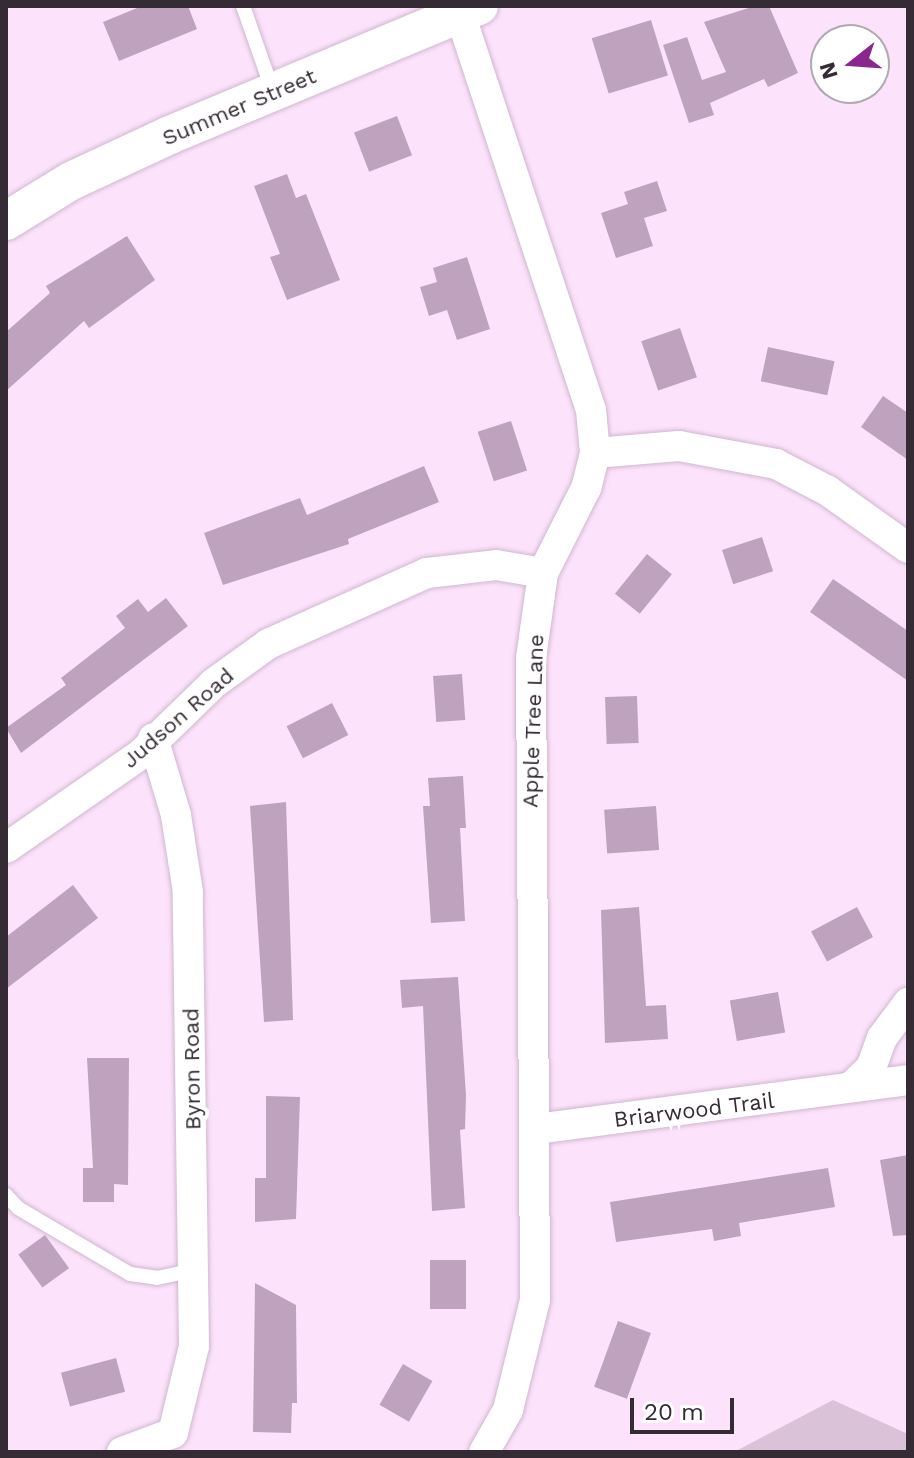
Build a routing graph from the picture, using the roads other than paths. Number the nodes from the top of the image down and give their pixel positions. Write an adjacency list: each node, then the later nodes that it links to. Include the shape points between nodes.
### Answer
1 (243, 6): 3 (lane)
2 (469, 10): 3 (street, Summer Street); 5 (street, Apple Tree Lane, via 591,410)
3 (274, 92): 4 (street, Summer Street, via 71,181)
4 (6, 221)
5 (595, 453): 6 (street, via 679,446 776,464 828,491); 7 (street, Apple Tree Lane, via 586,488)
6 (908, 548)
7 (543, 573): 8 (street, Judson Road, via 496,565 427,573 268,644); 13 (street, Apple Tree Lane, via 531,658 529,770)
8 (153, 738): 9 (street, Judson Road, via 140,755); 15 (street, Byron Road, via 176,815 188,892)
9 (6, 848)
10 (908, 1003): 12 (street, via 882,1038 871,1068)
11 (908, 1080): 12 (street, Briarwood Trail)
12 (851, 1087): 13 (street, Briarwood Trail)
13 (537, 1129): 17 (street, Apple Tree Lane, via 535,1300 508,1410)
14 (6, 1195): 15 (lane, via 18,1208 130,1274 157,1278)
15 (195, 1270): 16 (street, Byron Road, via 194,1346 173,1433)
16 (122, 1452)
17 (484, 1452)

